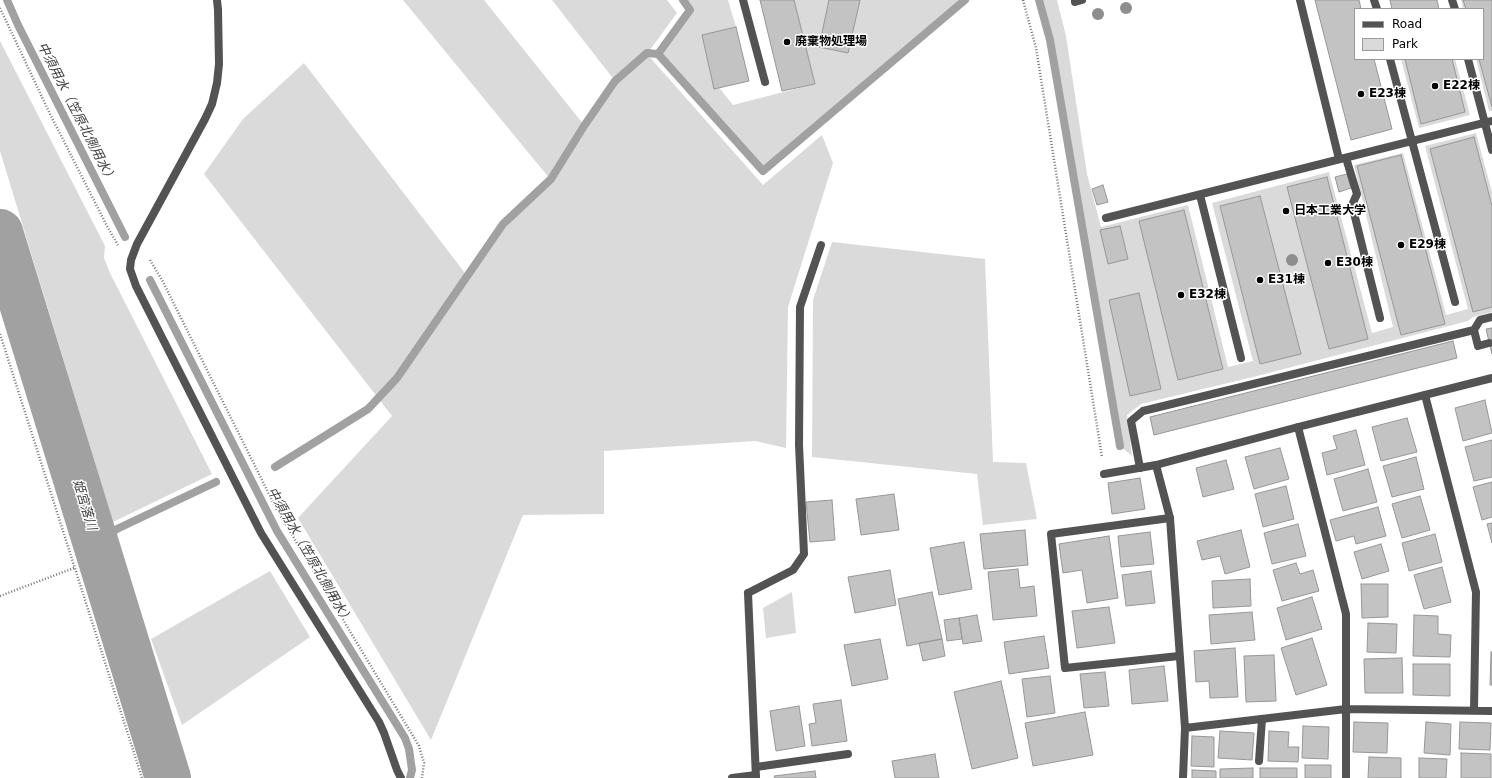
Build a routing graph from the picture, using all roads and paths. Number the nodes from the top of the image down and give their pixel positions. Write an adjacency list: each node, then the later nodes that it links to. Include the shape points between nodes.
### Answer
1 (217, 0): 17 (street, via 219,64 212,104)
2 (744, 0): 10 (street)
3 (1023, 0): 32 (path, via 1036,48)
4 (1075, 0): 5 (street)
5 (1082, 0)
6 (1300, 0): 14 (street)
7 (0, 8): 19 (path, via 108,228 116,243)
8 (1390, 60): 12 (street)
9 (1468, 60): 11 (street)
10 (765, 82)
11 (1488, 122): 12 (street); 13 (street)
12 (1412, 141): 14 (street); 20 (street)
13 (1492, 150)
14 (1343, 159): 15 (street); 22 (street, via 1356,194 1352,205)
15 (1200, 195): 16 (street); 26 (street)
16 (1106, 218)
17 (137, 244): 19 (street); 47 (path, via 162,280 277,510 419,746 424,763)
18 (821, 245): 44 (street, via 800,307 799,445 804,554 793,570 748,593)
19 (131, 260): 46 (street, via 130,269 136,286 261,533 379,722)
20 (1455, 302)
21 (1492, 317): 23 (street, via 1480,320)
22 (1380, 318)
23 (1474, 330): 25 (street, via 1478,346); 31 (street, via 1143,411 1130,421)
24 (0, 334): 34 (path)
25 (1489, 343)
26 (1241, 358)
27 (1492, 378): 28 (street)
28 (1424, 395): 29 (street); 38 (street, via 1476,592)
29 (1298, 427): 30 (street); 37 (street, via 1346,614)
30 (1156, 465): 31 (street); 33 (street)
31 (1140, 468): 32 (street)
32 (1104, 474)
33 (1170, 518): 36 (street); 36 (street, via 1051,534 1065,668)
34 (74, 568): 35 (path); 45 (path)
35 (0, 596)
36 (1179, 656): 41 (street)
37 (1346, 709): 38 (street); 40 (street); 50 (street)
38 (1474, 710): 39 (street)
39 (1492, 711)
40 (1262, 719): 41 (street); 43 (street)
41 (1184, 728): 49 (street)
42 (848, 754): 44 (street)
43 (1260, 761)
44 (756, 774): 48 (street)
45 (142, 778)
46 (401, 778)
47 (422, 778)
48 (732, 778)
49 (1183, 778)
50 (1346, 778)

